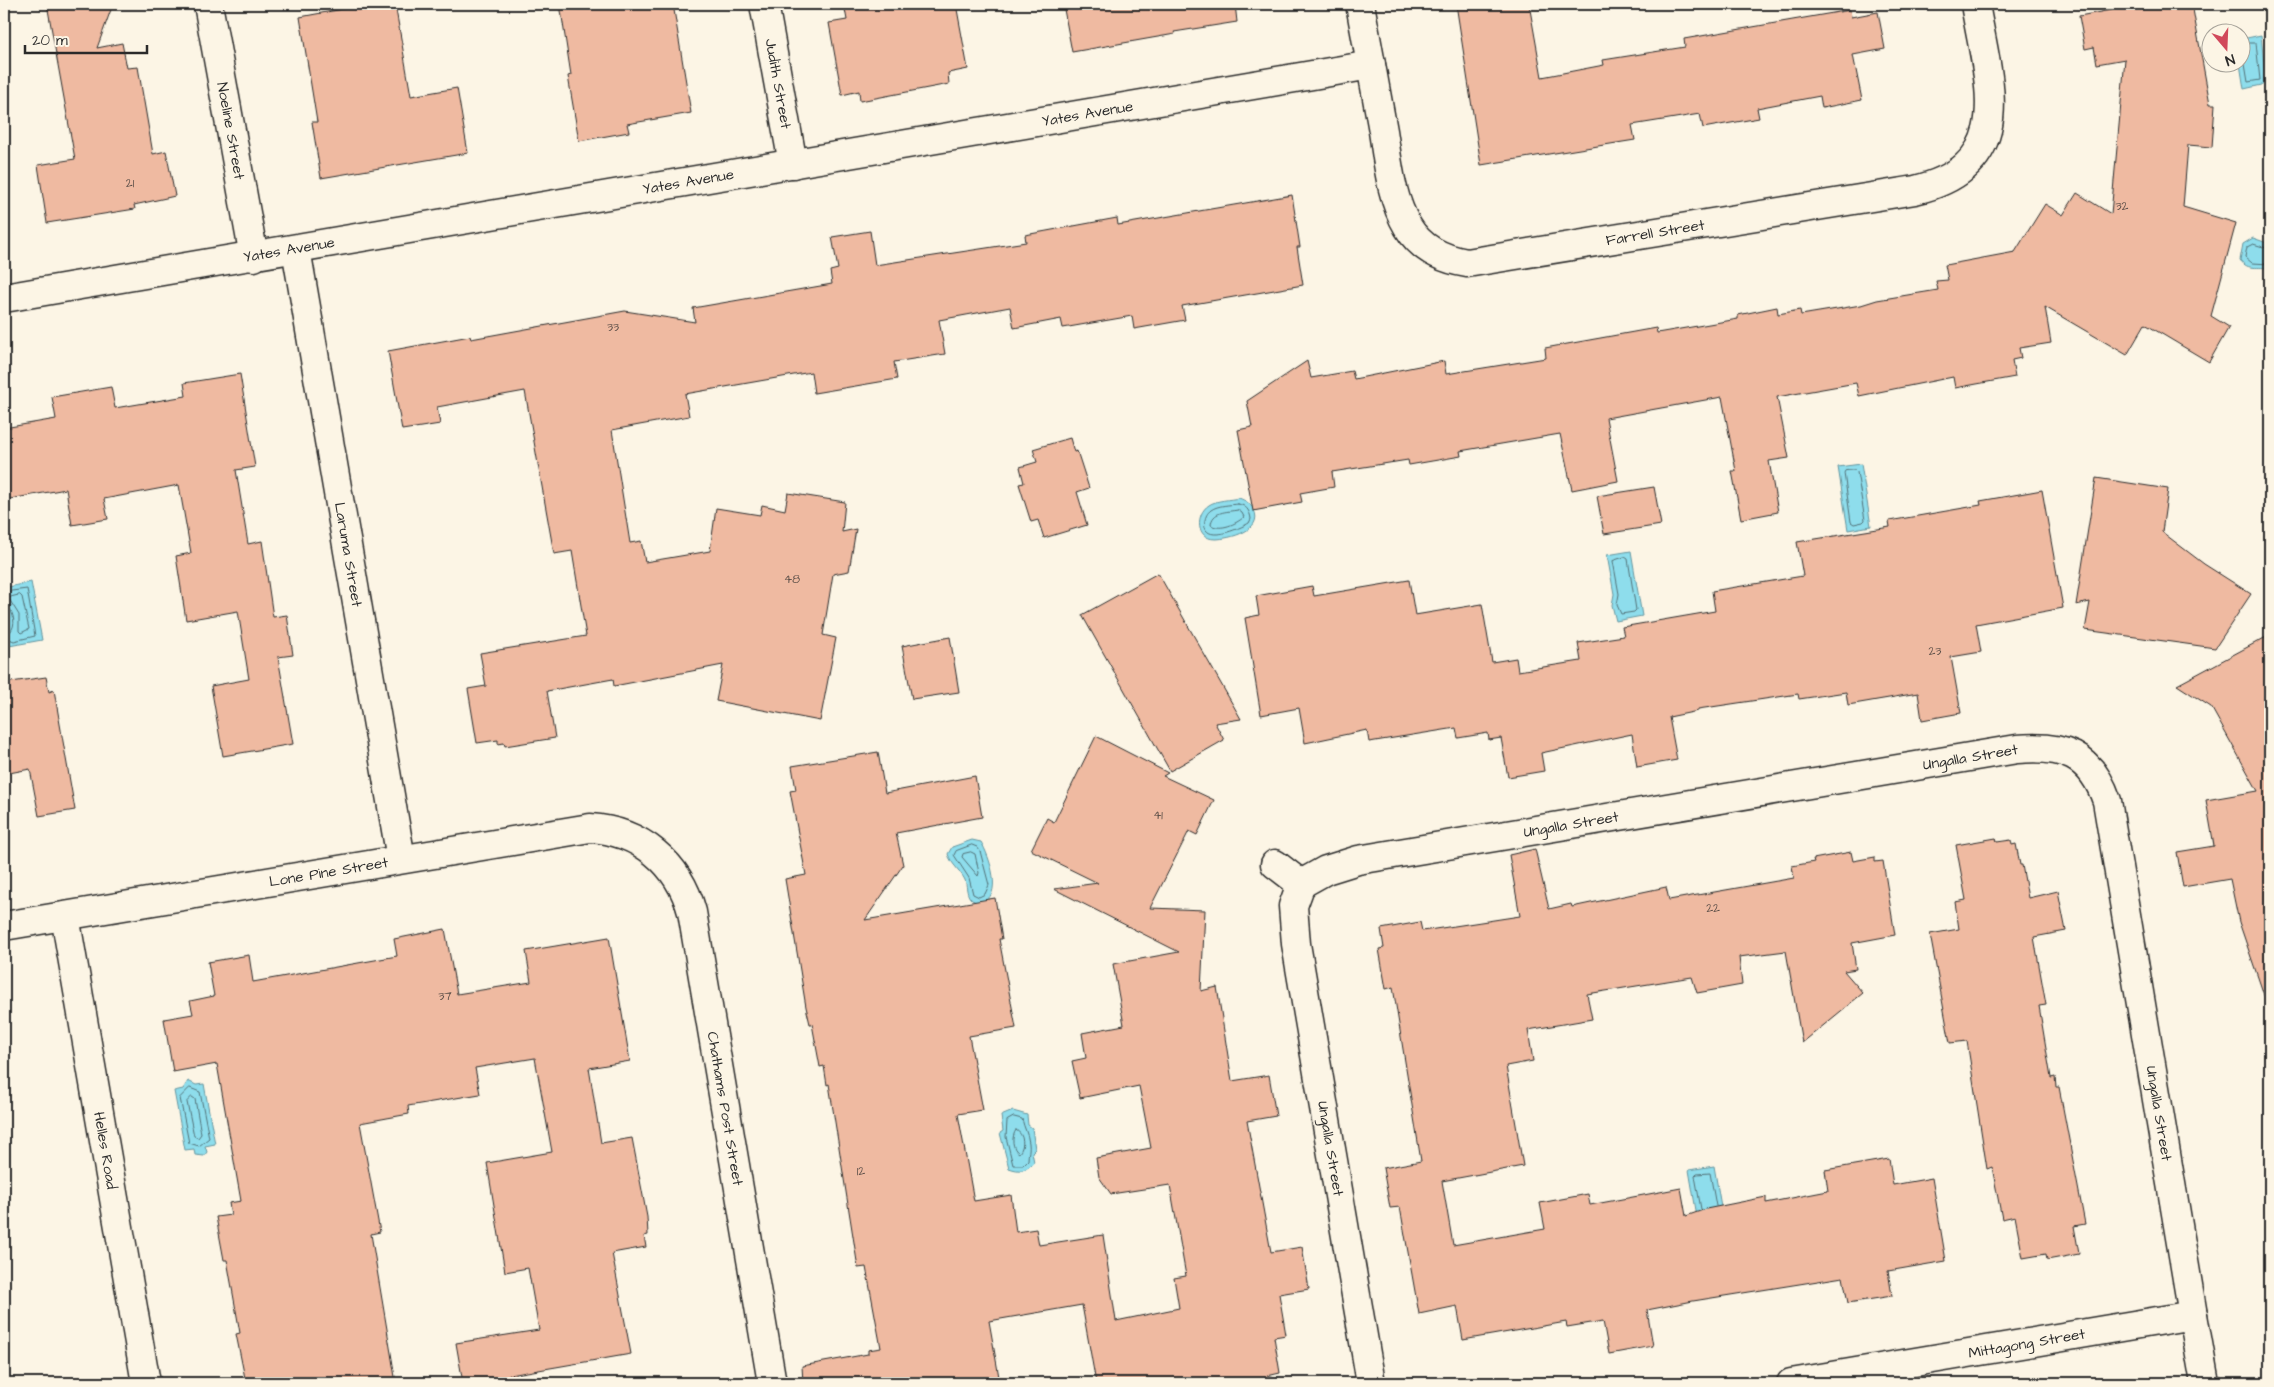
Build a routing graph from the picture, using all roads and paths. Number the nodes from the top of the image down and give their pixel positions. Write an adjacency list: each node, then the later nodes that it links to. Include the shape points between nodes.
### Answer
1 (208, 4): 8 (street, Noeline Street)
2 (764, 4): 6 (street, Judith Street)
3 (1360, 4): 5 (street, Farrell Street)
4 (1975, 4): 5 (street, Farrell Street, via 1990,92 1989,127 1976,155 1958,173 1944,181 1915,190 1483,262 1468,263 1440,256 1426,248 1408,227 1395,198)
5 (1371, 65): 6 (street, Yates Avenue)
6 (793, 164): 7 (street, Yates Avenue)
7 (296, 249): 8 (street, Yates Avenue); 11 (street, Laruma Street)
8 (254, 257): 9 (street, Yates Avenue)
9 (4, 298)
10 (650, 848): 11 (street, Lone Pine Street, via 619,833 590,828); 18 (street, Chathams Post Street, via 677,876 692,912)
11 (401, 859): 14 (street, Lone Pine Street)
12 (1274, 864): 13 (street)
13 (1301, 884): 16 (street, Ungalla Street, via 1326,870 1358,860 2017,749 2050,749 2076,756 2096,774 2107,801); 19 (street, Ungalla Street, via 1293,906 1296,944)
14 (65, 916): 15 (street, Lone Pine Street); 17 (street, Helles Road)
15 (4, 926)
16 (2193, 1315): 20 (street, Mittagong Street); 21 (street)
17 (146, 1383)
18 (772, 1383)
19 (1371, 1383)
20 (1791, 1383)
21 (2205, 1383)

